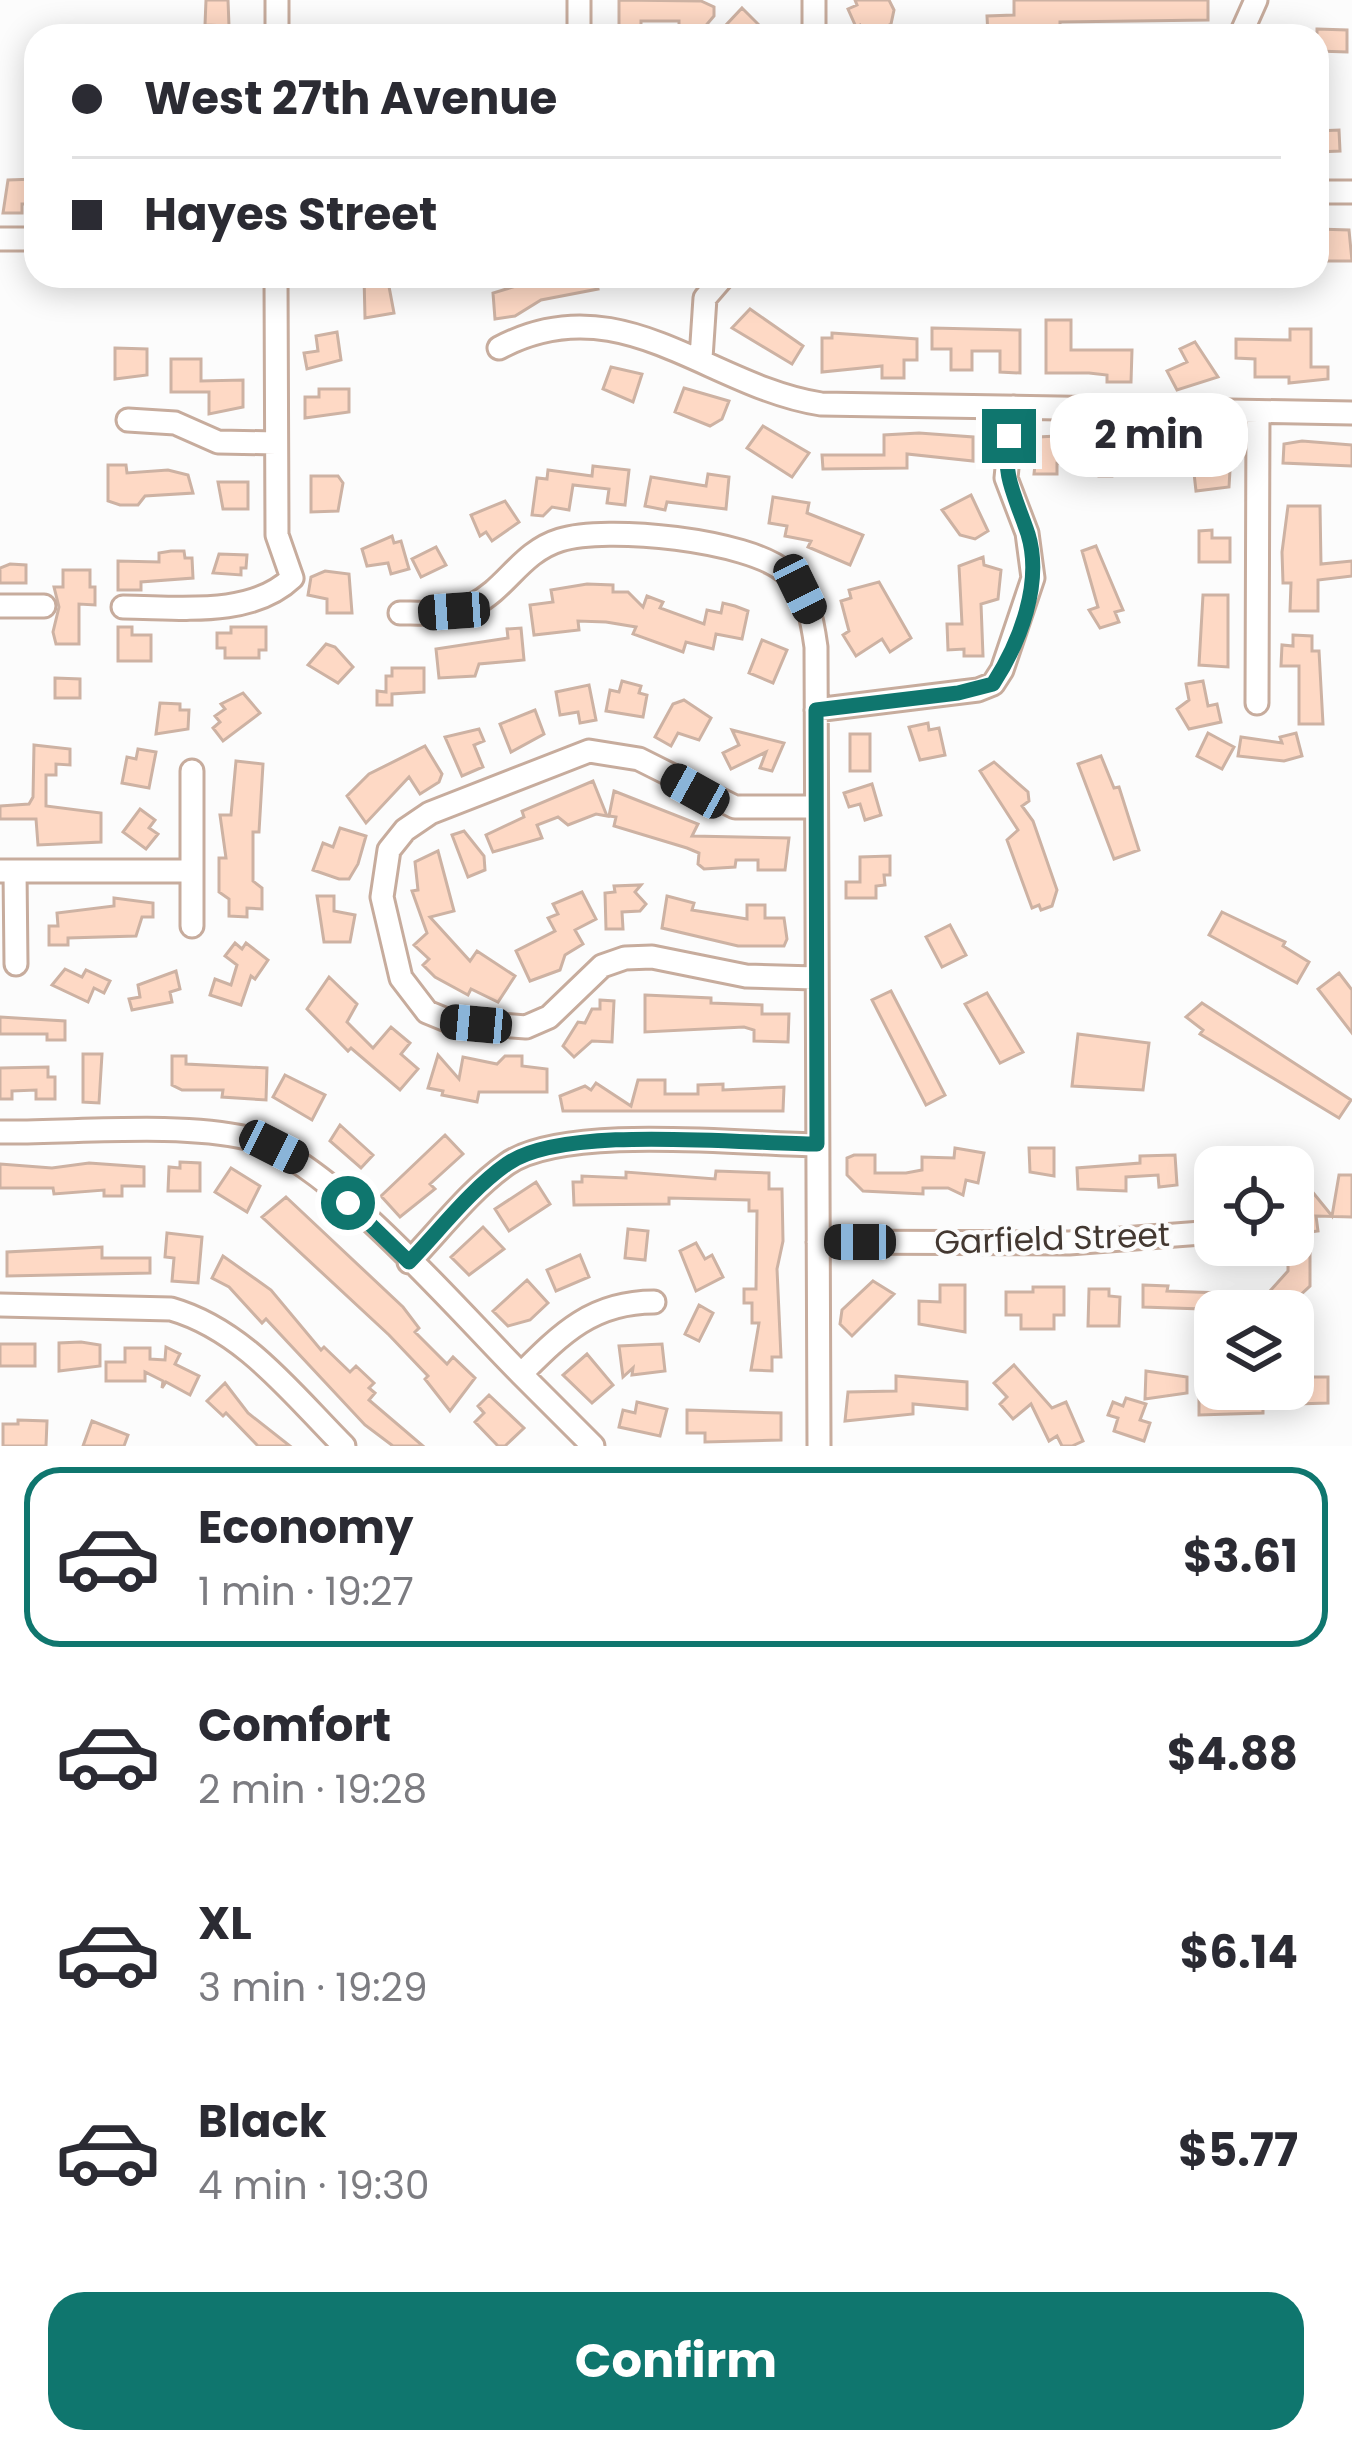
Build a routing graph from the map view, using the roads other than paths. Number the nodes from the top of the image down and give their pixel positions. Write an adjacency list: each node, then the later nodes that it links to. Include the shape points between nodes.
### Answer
1 (276, 288): 9 (street)
2 (714, 288): 4 (street, via 705,298)
3 (499, 349): 4 (street, via 573,326)
4 (701, 358): 5 (street, via 788,398 821,404)
5 (1013, 407): 6 (street); 15 (street, via 1004,461 1034,578 993,684)
6 (1258, 412): 7 (street); 14 (street)
7 (1352, 413)
8 (128, 420): 9 (street, via 175,422 218,442)
9 (276, 443): 12 (street, via 277,536 292,578 232,604)
10 (0, 606): 11 (street)
11 (44, 606)
12 (124, 607)
13 (400, 613): 15 (street, via 476,603 539,547 568,537 641,536 756,556 782,569 811,613)
14 (1257, 704)
15 (816, 710): 17 (street)
16 (192, 771): 19 (street)
17 (814, 806): 22 (street); 22 (street, via 718,802 639,759 590,751 405,830 389,850 382,897 401,978 427,1012 449,1022 526,1027 549,1018 602,966 625,958)
18 (8, 871): 19 (street); 21 (street)
19 (191, 871): 20 (street)
20 (192, 926)
21 (16, 964)
22 (815, 978): 24 (street)
23 (0, 1132): 27 (street, via 248,1138 317,1173)
24 (817, 1144): 26 (street); 27 (street, via 589,1142 532,1151 487,1182)
25 (1194, 1234): 26 (street, Garfield Street, via 1069,1243)
26 (818, 1242): 33 (street)
27 (409, 1262): 30 (street)
28 (654, 1302): 30 (street, via 592,1312)
29 (0, 1305): 31 (street, via 197,1316 238,1342)
30 (521, 1374): 32 (street)
31 (344, 1446)
32 (593, 1446)
33 (819, 1446)

